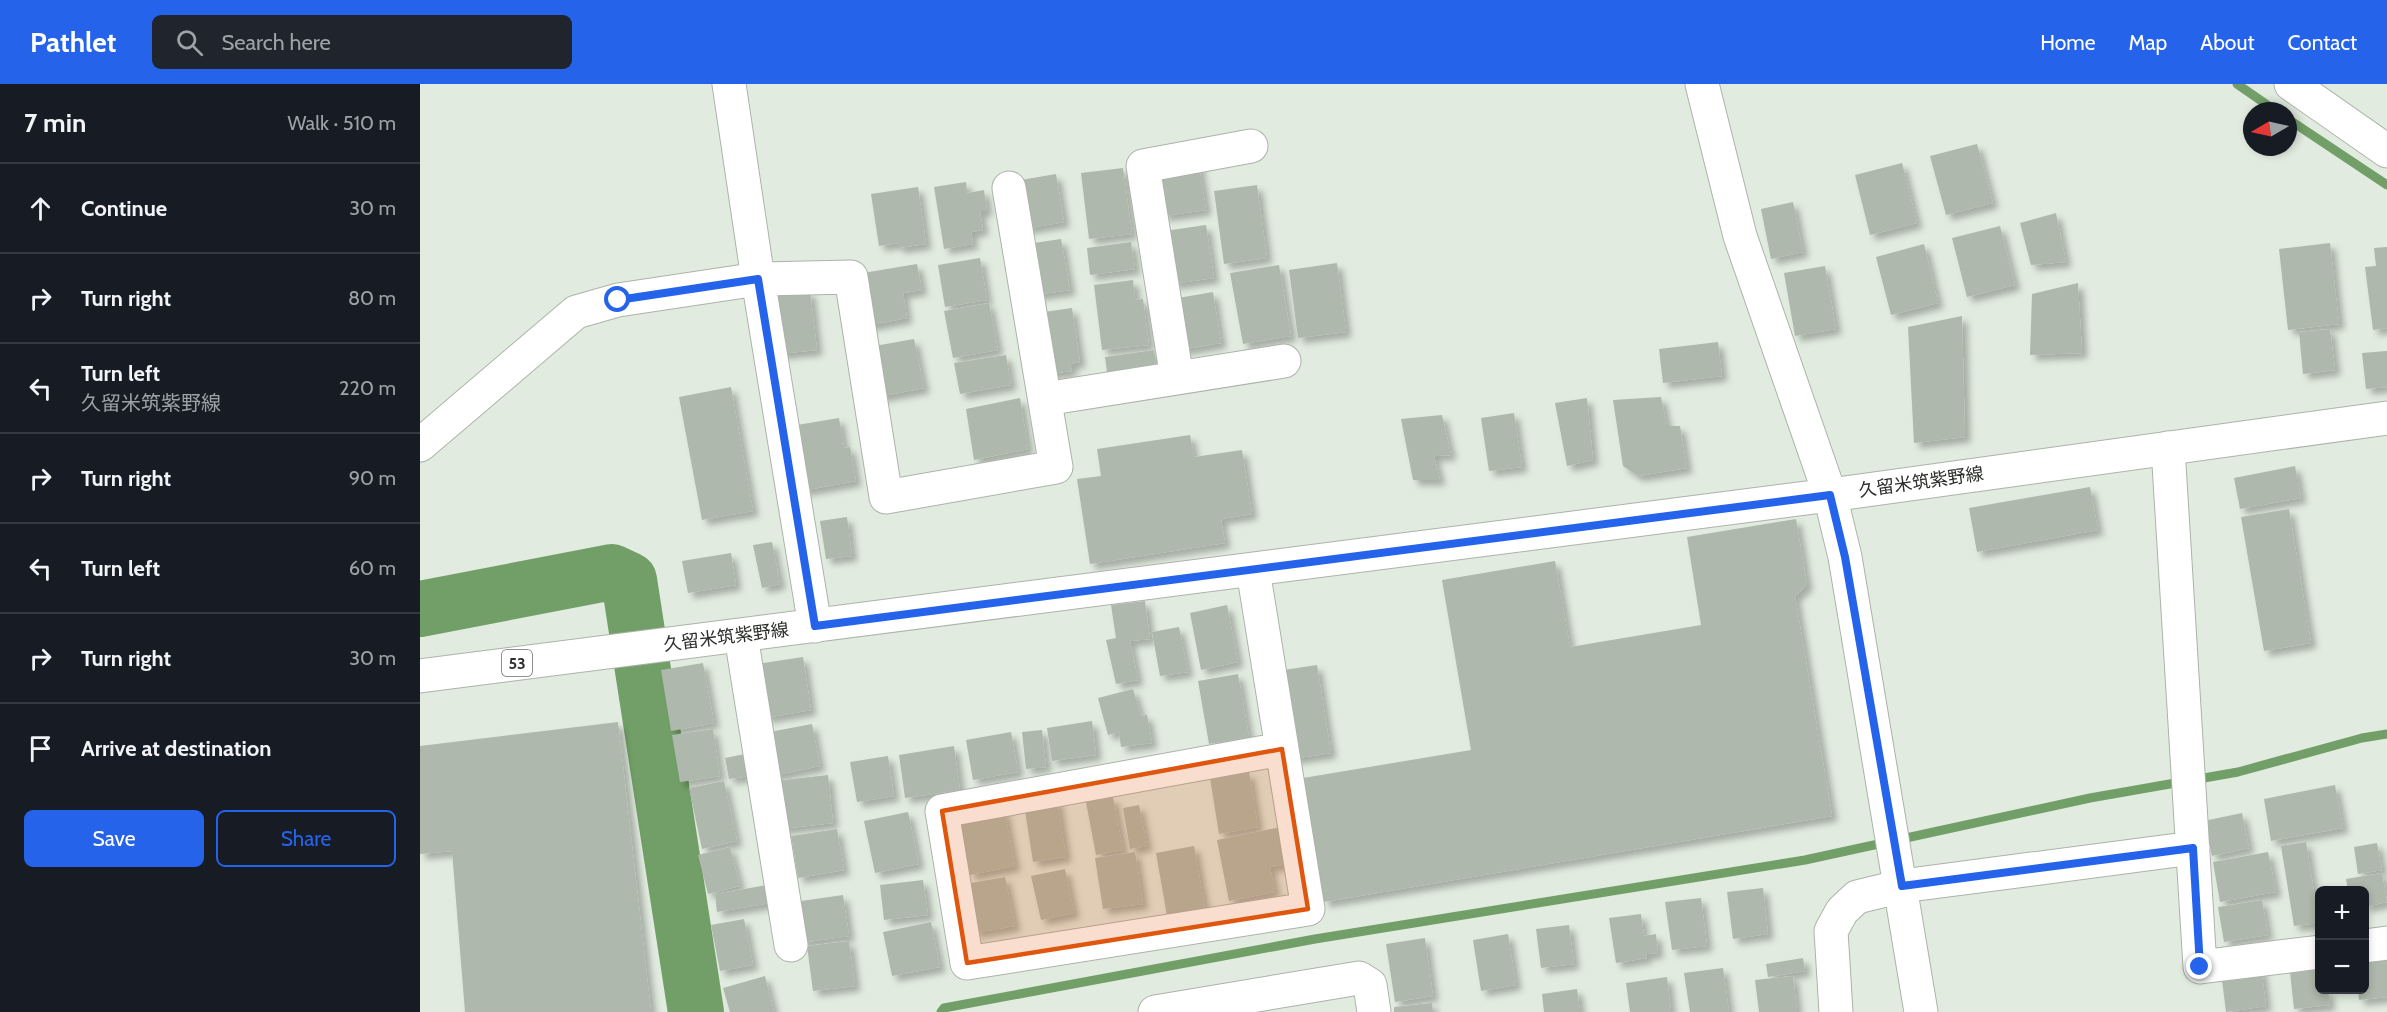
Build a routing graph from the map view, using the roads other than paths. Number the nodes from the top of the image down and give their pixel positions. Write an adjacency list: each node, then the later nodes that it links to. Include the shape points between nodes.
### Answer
1 (729, 84): 7 (street)
2 (1702, 84): 14 (street, via 1740,236)
3 (2291, 84): 5 (street)
4 (1251, 146): 9 (street, via 1143,166)
5 (2387, 151)
6 (1009, 188): 10 (street)
7 (758, 279): 10 (street, via 851,277 885,497 1056,467); 12 (street, via 618,300 576,312); 16 (street)
8 (1284, 361): 9 (street)
9 (1177, 378): 10 (street)
10 (1045, 399)
11 (2387, 418): 13 (street, 久留米筑紫野線 / 53)
12 (420, 445)
13 (2168, 448): 14 (street, 久留米筑紫野線 / 53); 20 (street)
14 (1830, 495): 15 (street, 久留米筑紫野線 / 53); 21 (street, via 1845,557)
15 (1252, 570): 16 (street, 久留米筑紫野線 / 53); 19 (street)
16 (815, 626): 17 (street, 久留米筑紫野線 / 53)
17 (741, 636): 18 (street, 久留米筑紫野線 / 53); 23 (street)
18 (420, 676)
19 (1282, 749): 19 (street, via 1308,909 967,963 942,811)
20 (2193, 848): 21 (street); 25 (street, via 2200,967)
21 (1902, 886): 28 (street, via 1857,897 1842,911 1831,931); 29 (street)
22 (2387, 943): 24 (street)
23 (791, 945)
24 (2369, 945)
25 (2315, 953)
26 (1155, 1012): 27 (street, via 1359,978 1370,985)
27 (1374, 1012)
28 (1836, 1012)
29 (1921, 1012)

